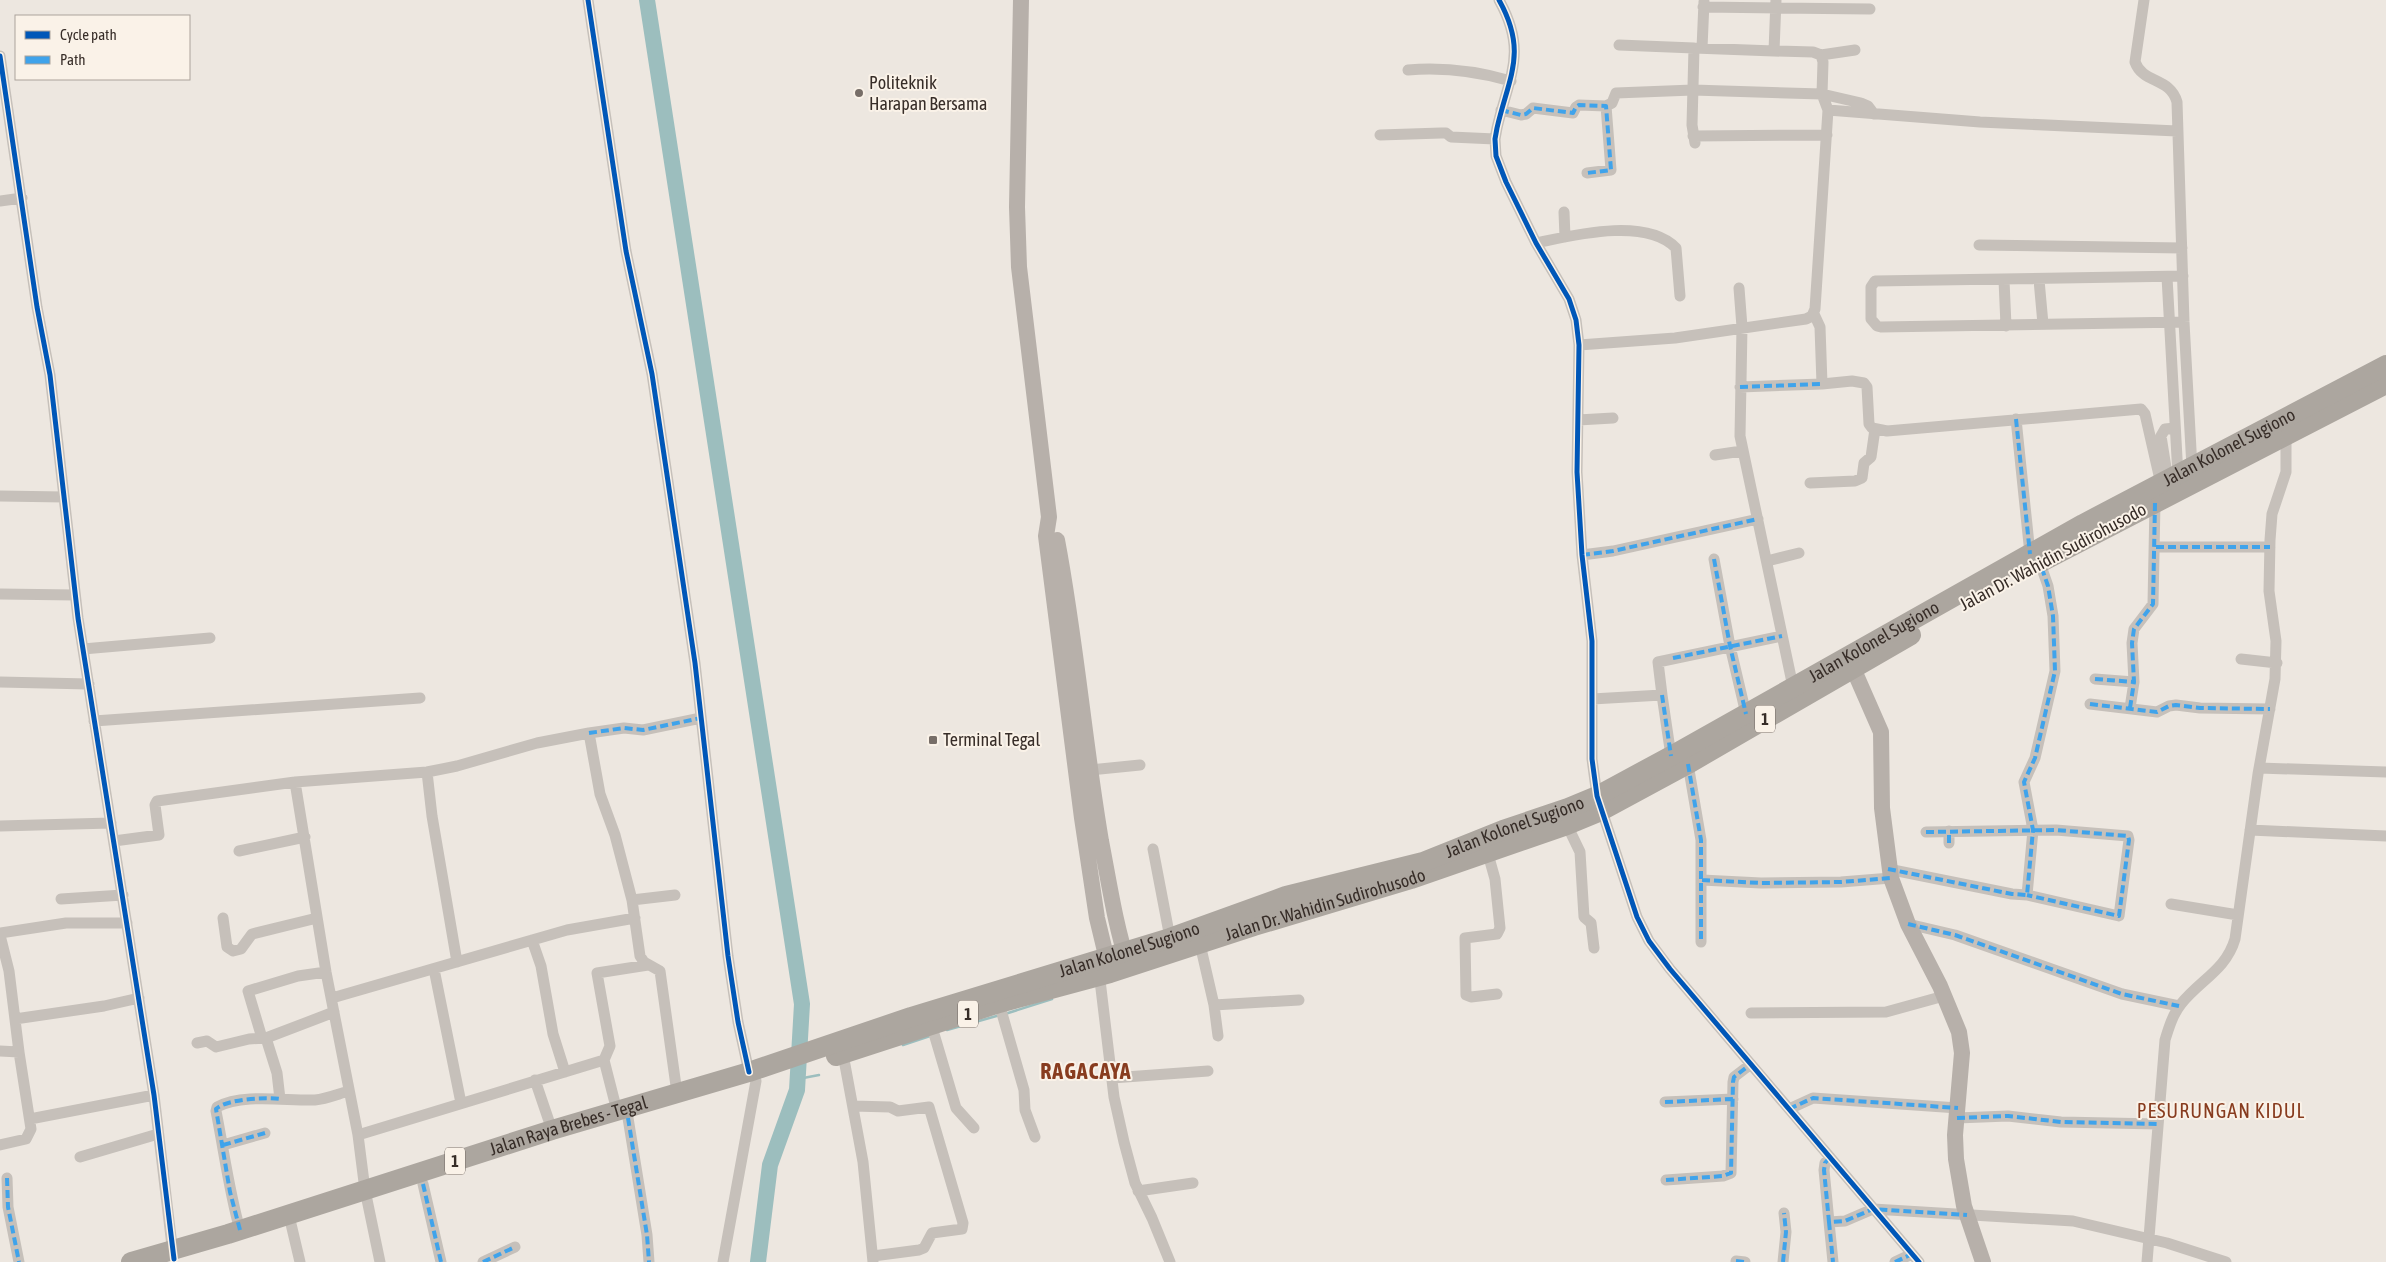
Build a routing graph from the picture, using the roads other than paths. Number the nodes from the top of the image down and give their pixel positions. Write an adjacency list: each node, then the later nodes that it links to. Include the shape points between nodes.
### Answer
1 (588, 0): 93 (street, via 619,214 652,374)
2 (1021, 0): 63 (main road, via 1018,258)
3 (1499, 0): 15 (street, via 1509,17 1515,44)
4 (2144, 0): 22 (street, via 2135,62 2142,74 2169,86 2175,94)
5 (1704, 4): 6 (street); 9 (street)
6 (1776, 4): 7 (street); 11 (street)
7 (1870, 9)
8 (1619, 45): 9 (street)
9 (1698, 48): 11 (street); 16 (street)
10 (1855, 50): 13 (street)
11 (1774, 51): 13 (street, via 1813,52)
12 (0, 56): 27 (street)
13 (1821, 56): 17 (street)
14 (1408, 70): 15 (street, via 1461,70)
15 (1511, 81): 19 (street)
16 (1693, 90): 17 (street); 18 (street, via 1616,93 1612,103); 24 (street, via 1694,139)
17 (1822, 94): 20 (street); 21 (street, via 1861,103)
18 (1606, 106): 19 (street, via 1577,106 1573,113 1533,108 1521,115); 26 (street, via 1611,170)
19 (1501, 110): 25 (street)
20 (1828, 110): 21 (street); 24 (street)
21 (1874, 114): 22 (street)
22 (2178, 131): 33 (street)
23 (1380, 135): 25 (street, via 1446,133 1450,137)
24 (1826, 135): 40 (street)
25 (1494, 139): 31 (street, via 1496,156 1506,182)
26 (1587, 173)
27 (22, 198): 28 (street); 61 (street, via 50,375)
28 (0, 200)
29 (1564, 212): 30 (street)
30 (1565, 237): 31 (street); 39 (street, via 1632,231 1664,239 1676,248)
31 (1536, 243): 46 (street, via 1569,299)
32 (1979, 245): 33 (street)
33 (2182, 248): 34 (street)
34 (2183, 276): 35 (street); 42 (street)
35 (2167, 277): 37 (street); 41 (street)
36 (2004, 280): 37 (street); 44 (street); 44 (street, via 1875,281 1870,287 1872,319 1876,326)
37 (2039, 280): 43 (street)
38 (1739, 288): 45 (street)
39 (1680, 296)
40 (1814, 314): 45 (street, via 1806,319); 48 (street, via 1820,327)
41 (2170, 322): 42 (street); 43 (street); 58 (street, via 2175,428 2165,429 2161,436)
42 (2184, 322): 58 (street)
43 (2043, 324): 44 (street)
44 (2006, 326)
45 (1742, 328): 46 (street, via 1675,338); 50 (street)
46 (1580, 345): 53 (street)
47 (2386, 365): 54 (highway, Jalan Kolonel Sugiono / 1)
48 (1822, 384): 50 (street); 55 (street, via 1864,383 1870,424)
49 (2386, 384): 54 (highway, Jalan Dr. Wahidin Sudirohusodo / 1)
50 (1740, 387): 56 (street)
51 (1613, 418): 53 (street)
52 (2016, 419): 55 (street, via 1887,431); 58 (street, via 2143,410); 70 (street)
53 (1578, 420): 68 (street, via 1577,472)
54 (2285, 426): 58 (highway, Jalan Kolonel Sugiono / 1); 62 (highway, Jalan Dr. Wahidin Sudirohusodo / 1); 66 (street, via 2286,472 2272,514)
55 (1876, 429): 59 (street, via 1872,455 1864,463 1862,478)
56 (1742, 451): 57 (street); 64 (street)
57 (1715, 455)
58 (2175, 477): 70 (highway, Jalan Kolonel Sugiono / 1, via 2083,524)
59 (1810, 483)
60 (0, 496): 61 (street)
61 (64, 497): 73 (street)
62 (2155, 503): 65 (street); 70 (highway, Jalan Dr. Wahidin Sudirohusodo / 1)
63 (1049, 517): 99 (main road, via 1056,534 1066,586); 114 (main road, via 1046,536)
64 (1758, 519): 68 (street); 71 (street)
65 (2156, 547): 66 (street); 83 (street, via 2152,607 2134,629)
66 (2270, 547): 80 (street, via 2269,591)
67 (1799, 553): 71 (street)
68 (1582, 555): 88 (street, via 1592,641)
69 (1714, 559): 76 (street)
70 (2035, 559): 79 (highway, Jalan Dr. Wahidin Sudirohusodo / 1); 107 (street, via 2048,586 2053,616 2055,672 2035,758 2024,782)
71 (1767, 561): 74 (street)
72 (0, 594): 73 (street)
73 (75, 595): 77 (street)
74 (1782, 636): 76 (street); 85 (street)
75 (210, 638): 77 (street)
76 (1730, 646): 86 (street, via 1658,662); 92 (street)
77 (84, 649): 84 (street)
78 (2241, 659): 80 (street)
79 (1851, 662): 85 (highway, Jalan Kolonel Sugiono / 1); 96 (highway, Jalan Dr. Wahidin Sudirohusodo / 1); 119 (main road, via 1881,732 1882,808)
80 (2277, 663): 91 (street)
81 (2095, 679): 83 (street)
82 (0, 682): 84 (street)
83 (2134, 682): 90 (street)
84 (89, 684): 94 (street)
85 (1793, 687): 92 (highway, Jalan Kolonel Sugiono / 1)
86 (1662, 696): 88 (street); 96 (street)
87 (420, 698): 94 (street)
88 (1592, 699): 103 (street, via 1592,759)
89 (2090, 704): 90 (street)
90 (2130, 708): 91 (street, via 2157,712 2176,705)
91 (2270, 709): 98 (street)
92 (1746, 714): 96 (highway, Jalan Kolonel Sugiono / 1)
93 (701, 718): 95 (street, via 643,730 624,728); 166 (street, via 728,956 738,1022)
94 (94, 721): 104 (street)
95 (589, 733): 100 (street); 125 (street, via 600,794 615,835)
96 (1680, 760): 103 (highway, Jalan Dr. Wahidin Sudirohusodo / 1); 120 (street, via 1701,840)
97 (1140, 765): 99 (street)
98 (2260, 768): 101 (street); 108 (street)
99 (1090, 770): 114 (main road)
100 (427, 772): 102 (street); 139 (street)
101 (2386, 772)
102 (295, 782): 112 (street); 113 (street, via 158,801 154,805 159,835)
103 (1599, 804): 105 (highway, Jalan Dr. Wahidin Sudirohusodo / 1); 134 (highway, Jalan Kolonel Sugiono / 1, via 1423,862 1286,896); 163 (street, via 1637,916 1649,941)
104 (111, 823): 106 (street); 113 (street)
105 (1567, 825): 118 (highway, Jalan Dr. Wahidin Sudirohusodo / 1); 137 (street, via 1580,852 1584,917 1591,923)
106 (0, 826)
107 (2033, 830): 109 (street); 122 (street); 122 (street, via 2126,835 2129,840 2119,916)
108 (2256, 830): 111 (street); 127 (street)
109 (1949, 831): 110 (street); 115 (street)
110 (1926, 832)
111 (2386, 836)
112 (305, 837): 117 (street); 129 (street)
113 (114, 841): 121 (street)
114 (1094, 843): 141 (main road)
115 (1949, 843)
116 (1154, 848): 134 (street)
117 (239, 851)
118 (1488, 854): 138 (highway, Jalan Dr. Wahidin Sudirohusodo / 1); 144 (street, via 1495,879 1500,928 1497,934 1465,938 1466,985 1468,996)
119 (1890, 873): 120 (street, via 1841,882); 122 (street); 132 (main road)
120 (1702, 880): 136 (street)
121 (123, 895): 124 (street); 131 (street)
122 (2028, 895)
123 (675, 896): 125 (street)
124 (61, 899)
125 (632, 900): 130 (street)
126 (2170, 904): 127 (street)
127 (2238, 915): 150 (street, via 2235,939 2227,958)
128 (222, 918): 129 (street, via 228,947 233,951 241,949 252,934)
129 (317, 918): 143 (street)
130 (635, 918): 135 (street, via 592,924); 140 (street, via 640,956)
131 (127, 922): 133 (street, via 66,924); 146 (street)
132 (1908, 924): 145 (main road); 150 (street, via 1966,939 2122,994)
133 (0, 934): 154 (street, via 10,971)
134 (1170, 938): 141 (highway, Jalan Kolonel Sugiono / 1)
135 (532, 940): 139 (street); 165 (street)
136 (1701, 942)
137 (1594, 948)
138 (1201, 950): 141 (highway, Jalan Dr. Wahidin Sudirohusodo / 1); 149 (street)
139 (458, 962): 142 (street)
140 (648, 965): 162 (street, via 597,973 610,1046); 170 (street, via 660,971)
141 (1108, 968): 151 (highway, Jalan Kolonel Sugiono / 1); 161 (highway, Jalan Kolonel Sugiono / 1); 167 (street)
142 (434, 969): 147 (street); 175 (street)
143 (326, 972): 147 (street); 157 (street, via 298,976 248,991)
144 (1497, 994)
145 (1944, 996): 153 (street, via 1886,1012); 178 (main road, via 1959,1032 1961,1046)
146 (139, 998): 154 (street); 171 (street)
147 (332, 998): 152 (street)
148 (1299, 1000): 149 (street)
149 (1214, 1005): 156 (street)
150 (2179, 1006): 181 (street, via 2165,1040)
151 (1001, 1007): 155 (highway, Jalan Kolonel Sugiono / 1); 187 (street, via 1024,1090 1025,1110)
152 (334, 1012): 157 (street); 169 (street)
153 (1752, 1013)
154 (15, 1019): 160 (street)
155 (934, 1033): 161 (highway, Jalan Kolonel Sugiono / 1); 182 (street, via 956,1108)
156 (1218, 1036)
157 (264, 1038): 158 (street, via 221,1046 206,1041); 172 (street, via 276,1073)
158 (197, 1043)
159 (0, 1052): 160 (street)
160 (19, 1052): 180 (street)
161 (834, 1052): 166 (highway, Jalan Raya Brebes - Tegal / 1); 176 (street)
162 (604, 1060): 165 (street); 179 (street)
163 (1749, 1066): 173 (street, via 1734,1077); 177 (street)
164 (1208, 1071): 167 (street)
165 (565, 1072): 168 (street)
166 (753, 1076): 170 (highway, Jalan Raya Brebes - Tegal / 1); 179 (highway, Jalan Raya Brebes - Tegal / 1); 217 (street)
167 (1112, 1078): 196 (street, via 1124,1142)
168 (535, 1080): 175 (street); 183 (street)
169 (349, 1091): 172 (street, via 317,1100); 186 (street)
170 (677, 1093): 179 (highway, Jalan Raya Brebes - Tegal / 1)
171 (154, 1095): 180 (street); 185 (street)
172 (280, 1099): 189 (street, via 237,1101 217,1107)
173 (1733, 1099): 174 (street); 193 (street, via 1731,1173)
174 (1665, 1102)
175 (461, 1103): 186 (street)
176 (853, 1106): 208 (street, via 863,1162); 208 (street, via 890,1107 898,1111 928,1107 963,1223 958,1231 932,1233 924,1248)
177 (1789, 1109): 178 (street, via 1813,1098); 191 (street)
178 (1957, 1113): 181 (street, via 2061,1122); 201 (main road, via 1956,1159)
179 (622, 1114): 183 (highway, Jalan Raya Brebes - Tegal / 1); 195 (highway, Jalan Raya Brebes - Tegal / 1); 216 (street, via 647,1235)
180 (30, 1119): 188 (street, via 26,1139)
181 (2158, 1124): 205 (street)
182 (974, 1128)
183 (552, 1130): 197 (highway, Jalan Raya Brebes - Tegal / 1)
184 (265, 1133): 189 (street)
185 (158, 1134): 190 (street); 207 (street)
186 (358, 1135): 197 (street)
187 (1035, 1137)
188 (0, 1145)
189 (223, 1145): 204 (street)
190 (80, 1157)
191 (1828, 1160): 199 (street); 202 (street)
192 (6, 1178): 198 (street)
193 (1666, 1180)
194 (1193, 1183): 196 (street)
195 (423, 1184): 197 (highway, Jalan Raya Brebes - Tegal / 1); 214 (street)
196 (1138, 1191): 218 (street)
197 (367, 1196): 203 (highway, Jalan Raya Brebes - Tegal / 1); 204 (highway, Jalan Raya Brebes - Tegal / 1); 213 (street)
198 (4, 1208): 210 (street)
199 (1868, 1211): 201 (street); 202 (street, via 1846,1221); 209 (street)
200 (1784, 1213): 219 (street)
201 (1967, 1215): 205 (street, via 2073,1221); 221 (main road)
202 (1829, 1222): 220 (street)
203 (291, 1224): 207 (highway, Jalan Raya Brebes - Tegal / 1); 212 (street)
204 (240, 1230): 207 (highway, Jalan Raya Brebes - Tegal / 1)
205 (2158, 1241): 222 (street); 223 (street)
206 (515, 1247): 215 (street)
207 (171, 1257): 211 (highway, Jalan Raya Brebes - Tegal / 1)
208 (873, 1259)
209 (1908, 1259)
210 (19, 1262)
211 (131, 1262)
212 (300, 1262)
213 (380, 1262)
214 (440, 1262)
215 (483, 1262)
216 (649, 1262)
217 (723, 1262)
218 (1170, 1262)
219 (1783, 1262)
220 (1833, 1262)
221 (1983, 1262)
222 (2147, 1262)
223 (2226, 1262)

